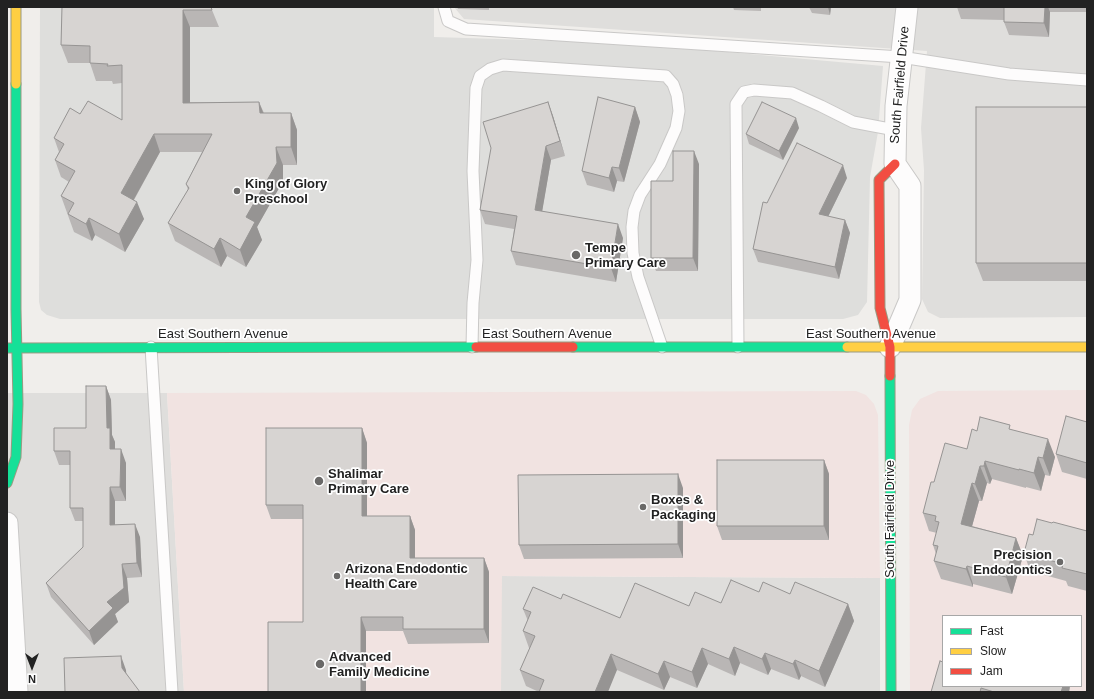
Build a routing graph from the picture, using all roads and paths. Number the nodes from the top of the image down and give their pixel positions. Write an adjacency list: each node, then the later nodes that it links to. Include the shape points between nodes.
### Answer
1 (16, 7): 14 (main road)
2 (444, 7): 4 (lane, via 448,21 466,29)
3 (907, 7): 4 (street, South Fairfield Drive)
4 (901, 58): 5 (lane, via 1009,74); 6 (street, South Fairfield Drive)
5 (1087, 80)
6 (895, 130): 7 (street, South Fairfield Drive); 11 (lane, via 853,122 792,93 754,90 744,92 736,104)
7 (894, 164): 12 (main road, South Fairfield Drive, via 879,180 879,305); 12 (street, South Fairfield Drive, via 910,186 910,300)
8 (151, 347): 9 (main road, East Southern Avenue); 14 (main road, East Southern Avenue); 20 (lane)
9 (472, 347): 10 (main road, East Southern Avenue); 10 (lane, via 473,303 478,260 473,171 476,88 480,76 490,69 503,65 666,76 673,84 679,111 676,128 660,164 640,195 632,227 633,253 638,277)
10 (662, 347): 11 (main road, East Southern Avenue)
11 (738, 347): 12 (main road, East Southern Avenue)
12 (890, 347): 13 (main road, East Southern Avenue); 21 (main road, South Fairfield Drive)
13 (1087, 347)
14 (12, 348): 15 (street); 16 (main road, via 18,404 16,457)
15 (7, 371)
16 (7, 483)
17 (7, 523): 18 (street)
18 (8, 561): 19 (street)
19 (17, 692)
20 (172, 692)
21 (891, 692)

